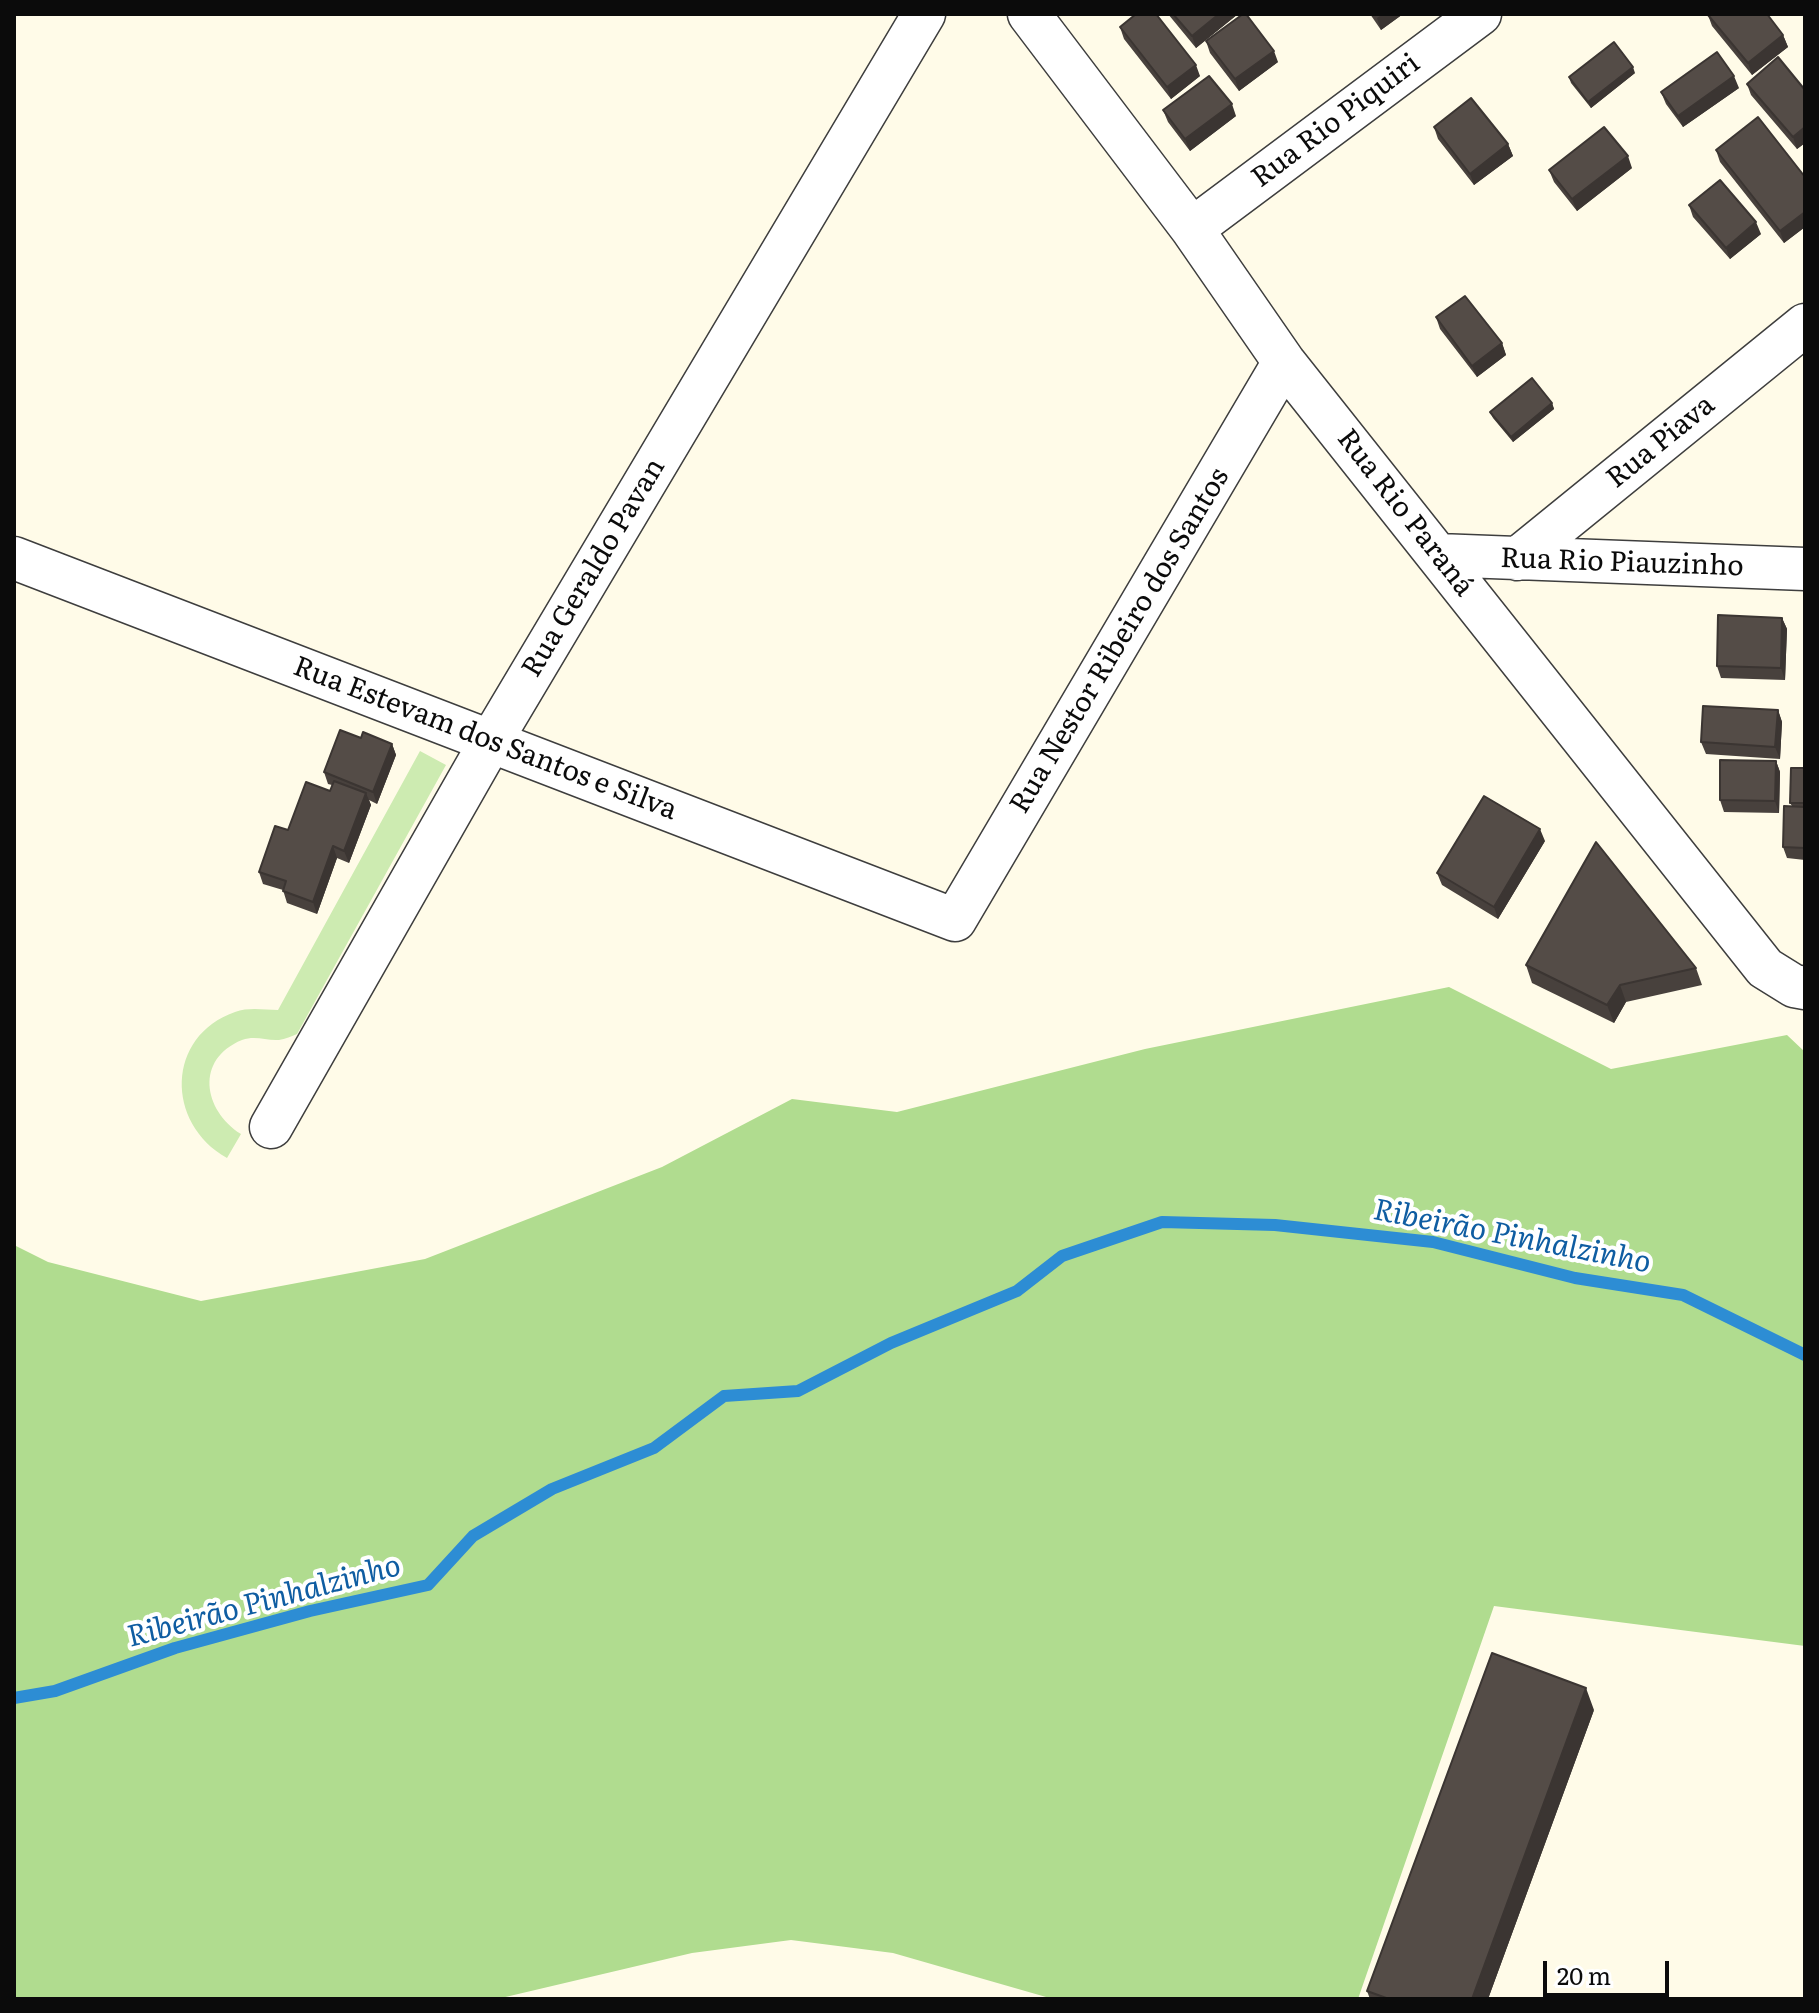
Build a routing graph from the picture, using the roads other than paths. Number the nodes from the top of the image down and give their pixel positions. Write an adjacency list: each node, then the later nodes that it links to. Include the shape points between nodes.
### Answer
1 (924, 14): 11 (street, Rua Geraldo Pavan)
2 (1029, 14): 4 (street, Rua Rio Paraná)
3 (1480, 14): 4 (street, Rua Rio Piquiri)
4 (1192, 229): 6 (street, Rua Rio Paraná)
5 (1805, 325): 9 (street, Rua Piava)
6 (1284, 362): 7 (street, Rua Rio Paraná); 12 (street, Rua Nestor Ribeiro dos Santos)
7 (1438, 555): 9 (street, Rua Rio Piauzinho); 13 (street, Rua Rio Paraná, via 1765,968)
8 (14, 558): 11 (street, Rua Estevam dos Santos e Silva)
9 (1517, 559): 10 (street, Rua Rio Piauzinho)
10 (1805, 569)
11 (491, 741): 12 (street, Rua Estevam dos Santos e Silva); 14 (street, Rua Geraldo Pavan)
12 (955, 920)
13 (1805, 988)
14 (271, 1127)

